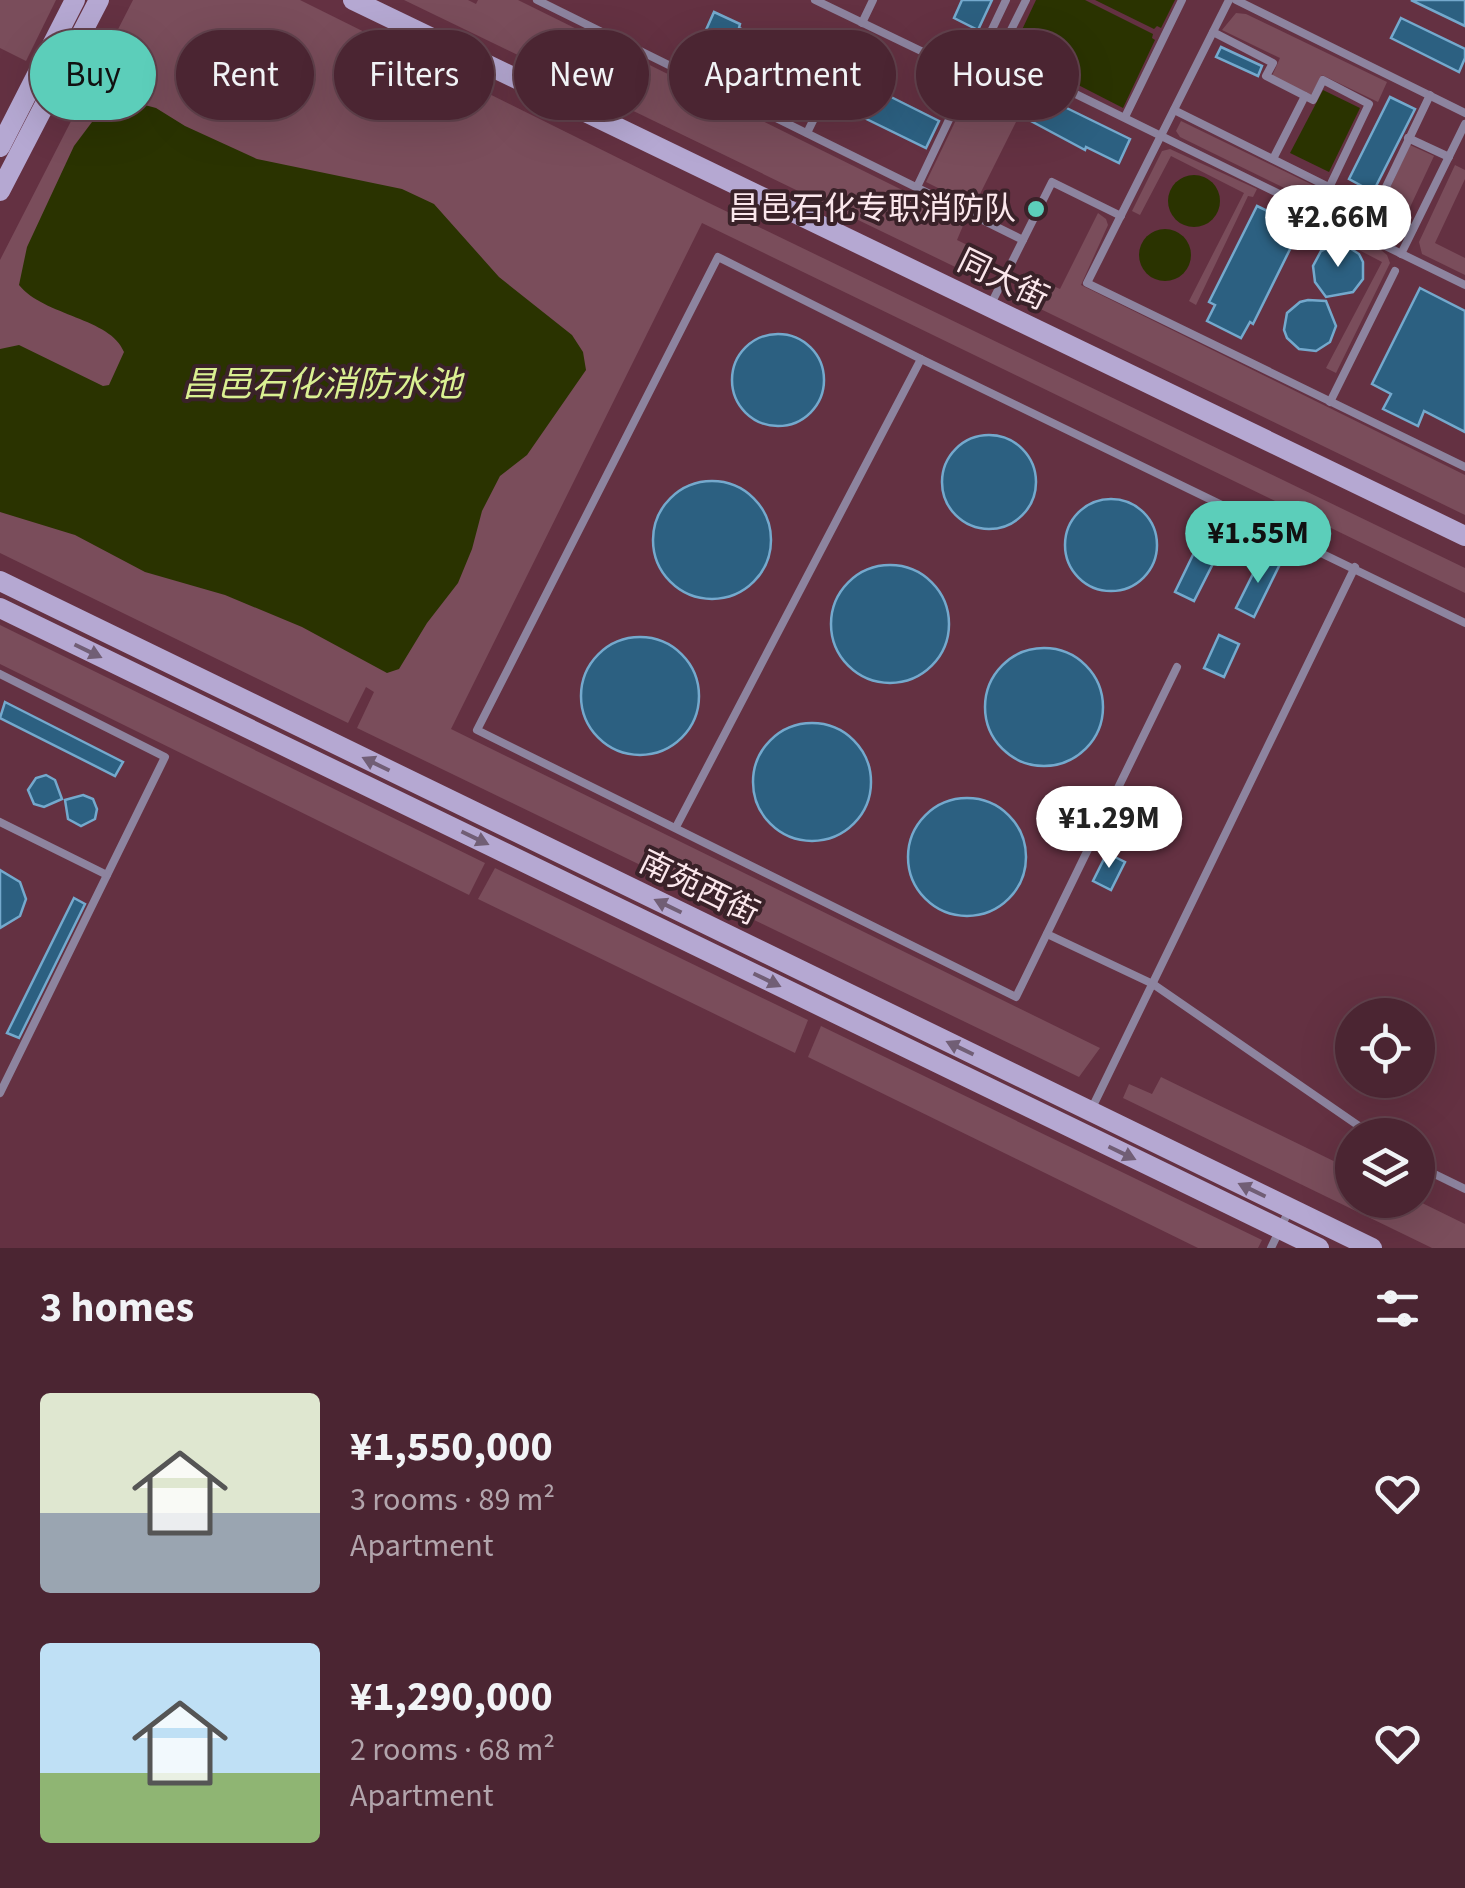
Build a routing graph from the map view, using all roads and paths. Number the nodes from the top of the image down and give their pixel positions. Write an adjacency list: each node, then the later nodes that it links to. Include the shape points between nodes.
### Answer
1 (75, 0): 26 (main road)
2 (99, 0): 26 (main road)
3 (352, 0): 40 (main road, 同大街)
4 (537, 0): 23 (lane)
5 (815, 0): 11 (lane)
6 (873, 0): 11 (lane)
7 (1006, 0): 12 (lane)
8 (1026, 0): 19 (lane, via 998,56)
9 (1182, 0): 19 (lane)
10 (1232, 0): 13 (lane); 15 (lane)
11 (862, 22): 14 (lane)
12 (992, 30)
13 (1213, 32): 16 (lane, via 1272,62 1266,76); 17 (lane)
14 (916, 48)
15 (1430, 95): 18 (lane); 25 (lane)
16 (1305, 96): 28 (lane); 30 (lane, via 1312,100 1322,80 1369,104)
17 (1174, 110): 24 (lane); 28 (lane)
18 (1465, 112)
19 (1125, 116): 24 (lane)
20 (813, 120): 23 (lane)
21 (950, 120): 29 (lane)
22 (1465, 124): 27 (lane)
23 (807, 133): 29 (lane)
24 (1161, 136): 33 (lane); 34 (lane)
25 (1408, 138): 27 (lane); 32 (lane)
26 (7, 142): 31 (main road)
27 (1449, 157): 35 (lane)
28 (1273, 160): 30 (lane)
29 (917, 187): 36 (lane)
30 (1329, 187): 32 (lane); 33 (lane)
31 (0, 191)
32 (1375, 210): 35 (lane)
33 (1317, 212): 37 (lane)
34 (1121, 216): 36 (lane, via 1052,182); 42 (lane, via 1087,283)
35 (1413, 229): 37 (lane)
36 (1023, 240): 40 (lane)
37 (1401, 254): 39 (lane)
38 (1395, 271): 42 (lane)
39 (1465, 285)
40 (990, 307): 44 (main road, 同大街)
41 (921, 359): 45 (lane); 52 (lane); 52 (lane, via 718,257 477,730)
42 (1330, 402): 43 (lane)
43 (1465, 468)
44 (1465, 536)
45 (1354, 567): 48 (lane); 55 (lane)
46 (0, 581): 58 (main road, 南苑西街, one-way to 46)
47 (0, 608): 60 (main road, 南苑西街, one-way to 60)
48 (1465, 623)
49 (1177, 667): 54 (lane)
50 (0, 674): 53 (lane, via 165,757)
51 (0, 822): 53 (lane)
52 (676, 827): 54 (lane, via 1016,997)
53 (107, 874): 56 (lane)
54 (1047, 934): 55 (lane)
55 (1153, 984): 58 (lane); 59 (lane)
56 (3, 1081): 57 (lane)
57 (0, 1092)
58 (1091, 1112): 60 (lane); 63 (main road, 南苑西街, one-way to 58)
59 (1347, 1118)
60 (1081, 1132): 64 (main road, 南苑西街, one-way to 64)
61 (1435, 1174): 62 (lane)
62 (1465, 1189)
63 (1290, 1208): 64 (lane); 66 (main road, 南苑西街)
64 (1275, 1239): 65 (main road, 南苑西街)
65 (1319, 1248)
66 (1372, 1248)

